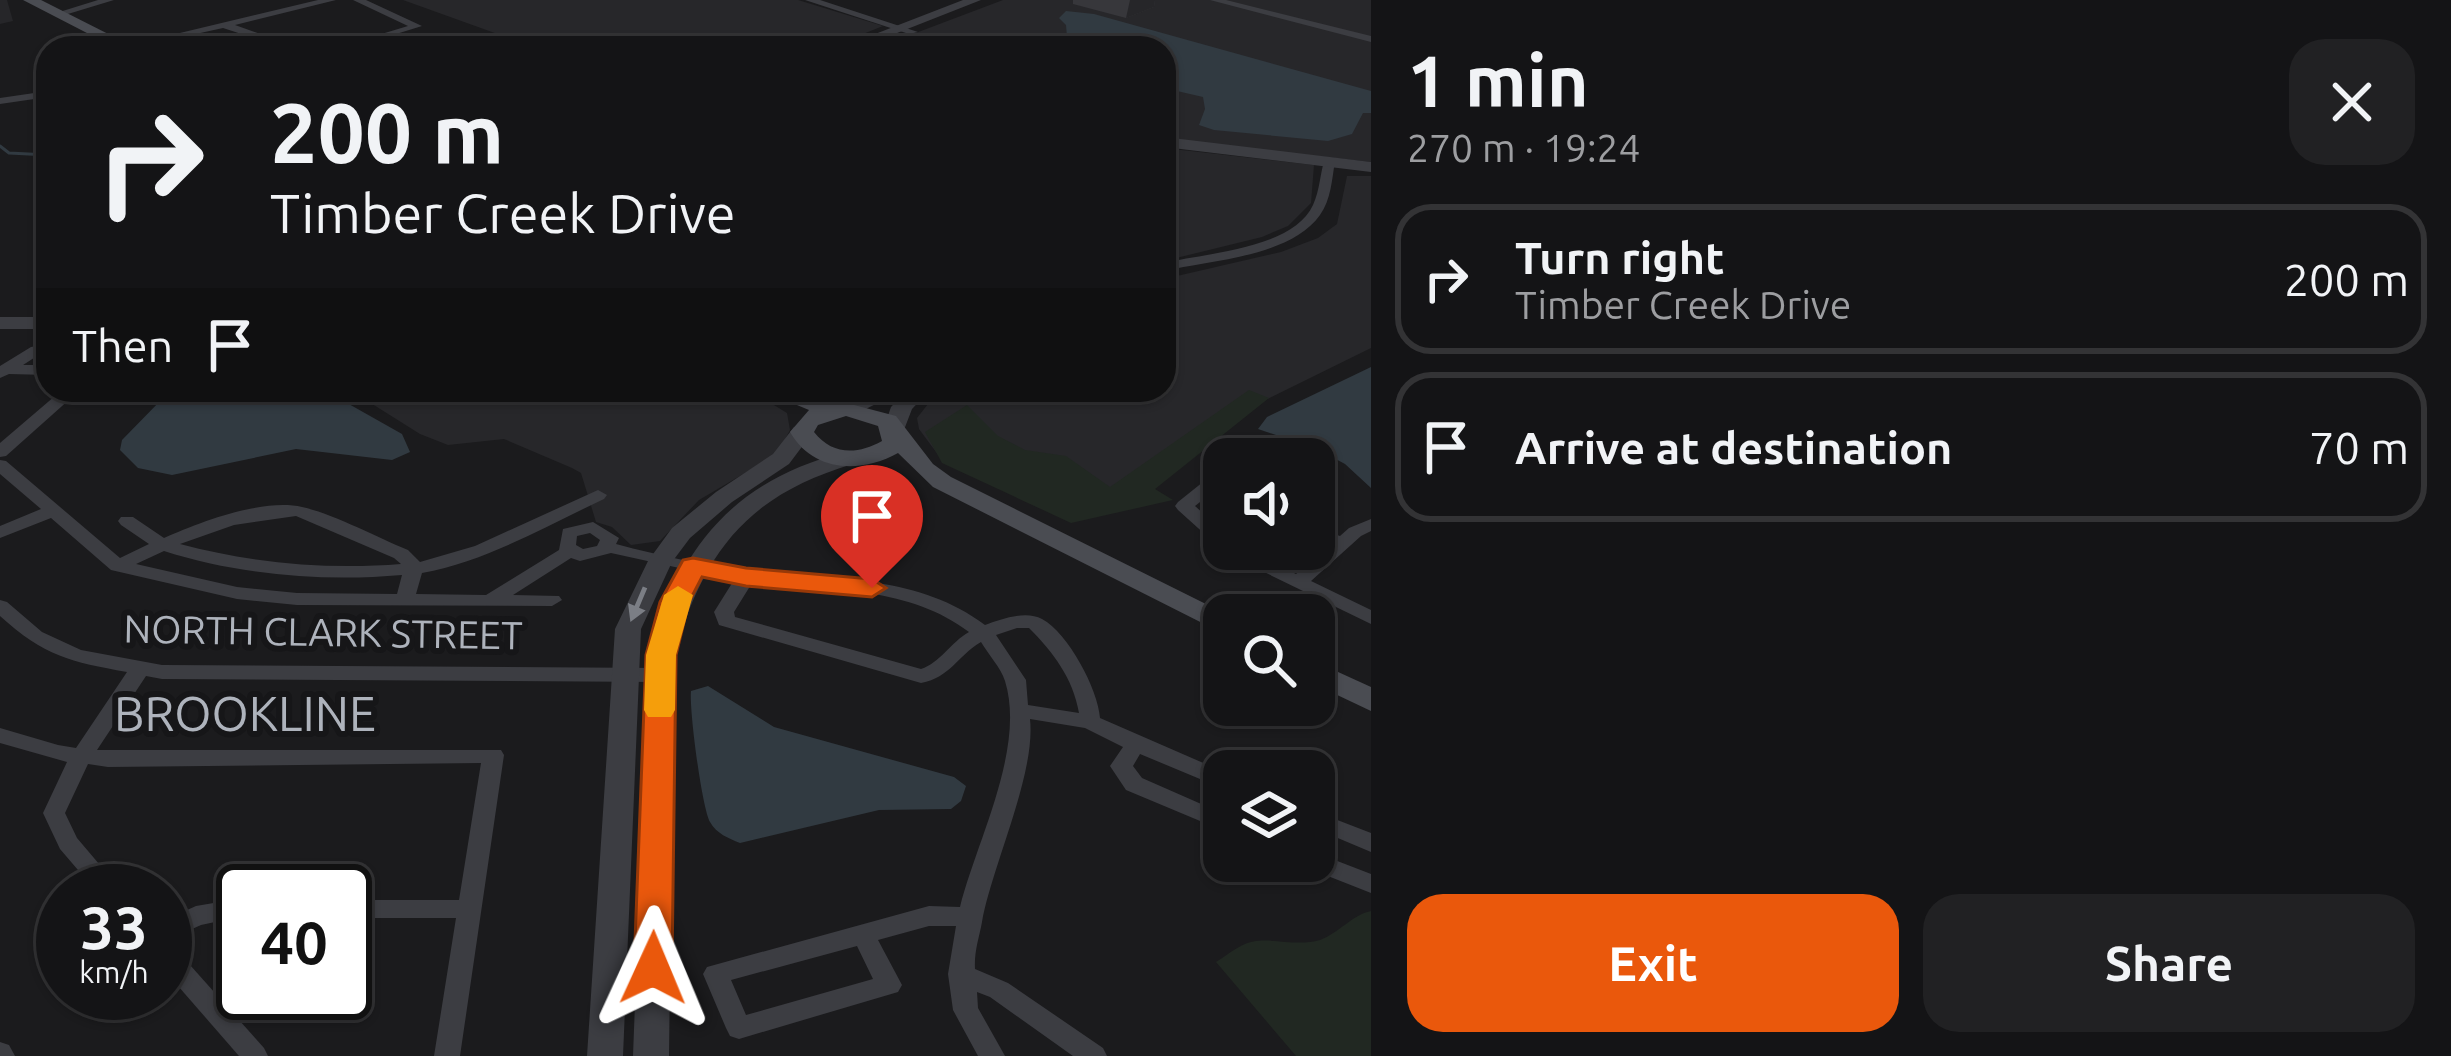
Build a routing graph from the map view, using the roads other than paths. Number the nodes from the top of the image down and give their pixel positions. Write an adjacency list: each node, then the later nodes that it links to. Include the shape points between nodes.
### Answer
1 (30, 0): 9 (main road)
2 (109, 0): 9 (street)
3 (331, 0): 10 (street)
4 (358, 0): 12 (street, via 417,26)
5 (811, 0): 11 (street)
6 (975, 0): 11 (street)
7 (1215, 0): 19 (street)
8 (994, 2): 11 (street)
9 (58, 14): 13 (main road)
10 (222, 24): 14 (street); 15 (street)
11 (907, 30): 17 (street); 18 (street)
12 (384, 35): 16 (street)
13 (103, 36)
14 (172, 36)
15 (258, 36)
16 (381, 36)
17 (887, 36)
18 (895, 36)
19 (1371, 39)
20 (36, 96): 21 (street)
21 (0, 101)
22 (1176, 143): 23 (street)
23 (1329, 161): 24 (street); 25 (street, via 1319,206 1293,231)
24 (1371, 167)
25 (1176, 264)
26 (0, 323): 27 (street)
27 (36, 323)
28 (36, 350): 30 (street)
29 (36, 370): 30 (street)
30 (2, 371)
31 (58, 402): 39 (street)
32 (777, 402): 37 (main road)
33 (816, 402): 36 (main road)
34 (860, 402): 36 (street)
35 (907, 402): 38 (street)
36 (841, 409): 37 (main road, via 813,417); 38 (main road, via 874,414)
37 (802, 430): 40 (main road, via 811,447); 56 (street, via 781,459 724,496)
38 (895, 432): 40 (main road, via 889,449); 42 (main road)
39 (0, 452)
40 (852, 459): 42 (main road); 59 (street, via 788,476 735,517)
41 (0, 465): 45 (street)
42 (942, 482): 67 (main road)
43 (1203, 491): 49 (street, via 1184,506)
44 (598, 496): 46 (street)
45 (46, 507): 47 (street); 51 (street); 57 (street)
46 (554, 514): 52 (street); 58 (street, via 445,562)
47 (0, 520)
48 (127, 521): 54 (street)
49 (1203, 523)
50 (1371, 524): 55 (street)
51 (0, 533)
52 (571, 540): 56 (street, via 604,531 608,547); 65 (street)
53 (1335, 541): 55 (street)
54 (164, 544): 57 (street); 58 (street, via 309,568); 58 (street, via 298,511)
55 (1341, 544): 62 (street)
56 (660, 561): 59 (street); 71 (street, one-way to 71, via 628,629)
57 (118, 566): 63 (street, via 256,595)
58 (414, 566): 63 (street)
59 (693, 566): 61 (street); 72 (street, via 674,602)
60 (1281, 570): 62 (street)
61 (746, 577): 69 (street, via 898,592); 69 (street, via 726,621 921,676)
62 (1298, 583): 68 (street)
63 (405, 600): 65 (street)
64 (552, 600): 65 (street)
65 (490, 601)
66 (0, 607): 70 (street, NORTH CLARK STREET, via 55,647)
67 (1203, 614)
68 (1371, 618)
69 (986, 634): 75 (street, via 1018,677); 76 (street, via 1035,623 1078,678)
70 (140, 669): 71 (street, NORTH CLARK STREET); 79 (street)
71 (622, 672): 72 (street, NORTH CLARK STREET); 96 (street)
72 (660, 675): 97 (street)
73 (1335, 682): 74 (main road)
74 (1371, 700)
75 (1024, 711): 76 (street); 89 (street)
76 (1090, 722): 78 (street)
77 (0, 735): 79 (street, BROOKLINE)
78 (1136, 744): 80 (street); 81 (street, via 1121,766 1127,778)
79 (83, 756): 84 (street, via 56,801 56,825); 88 (street, BROOKLINE, via 493,755)
80 (1203, 772)
81 (1203, 813)
82 (1335, 828): 83 (street)
83 (1371, 843)
84 (88, 864)
85 (1335, 870): 86 (street)
86 (1371, 884)
87 (372, 909): 88 (street)
88 (470, 909): 95 (street)
89 (972, 917): 90 (street, via 929,916); 91 (street)
90 (862, 934): 90 (street, via 716,974 739,1028 890,986)
91 (961, 974): 93 (street, via 966,1022); 98 (street, via 999,990)
92 (192, 985): 94 (street)
93 (987, 1054)
94 (255, 1056)
95 (447, 1056)
96 (605, 1056)
97 (651, 1056)
98 (1094, 1056)

